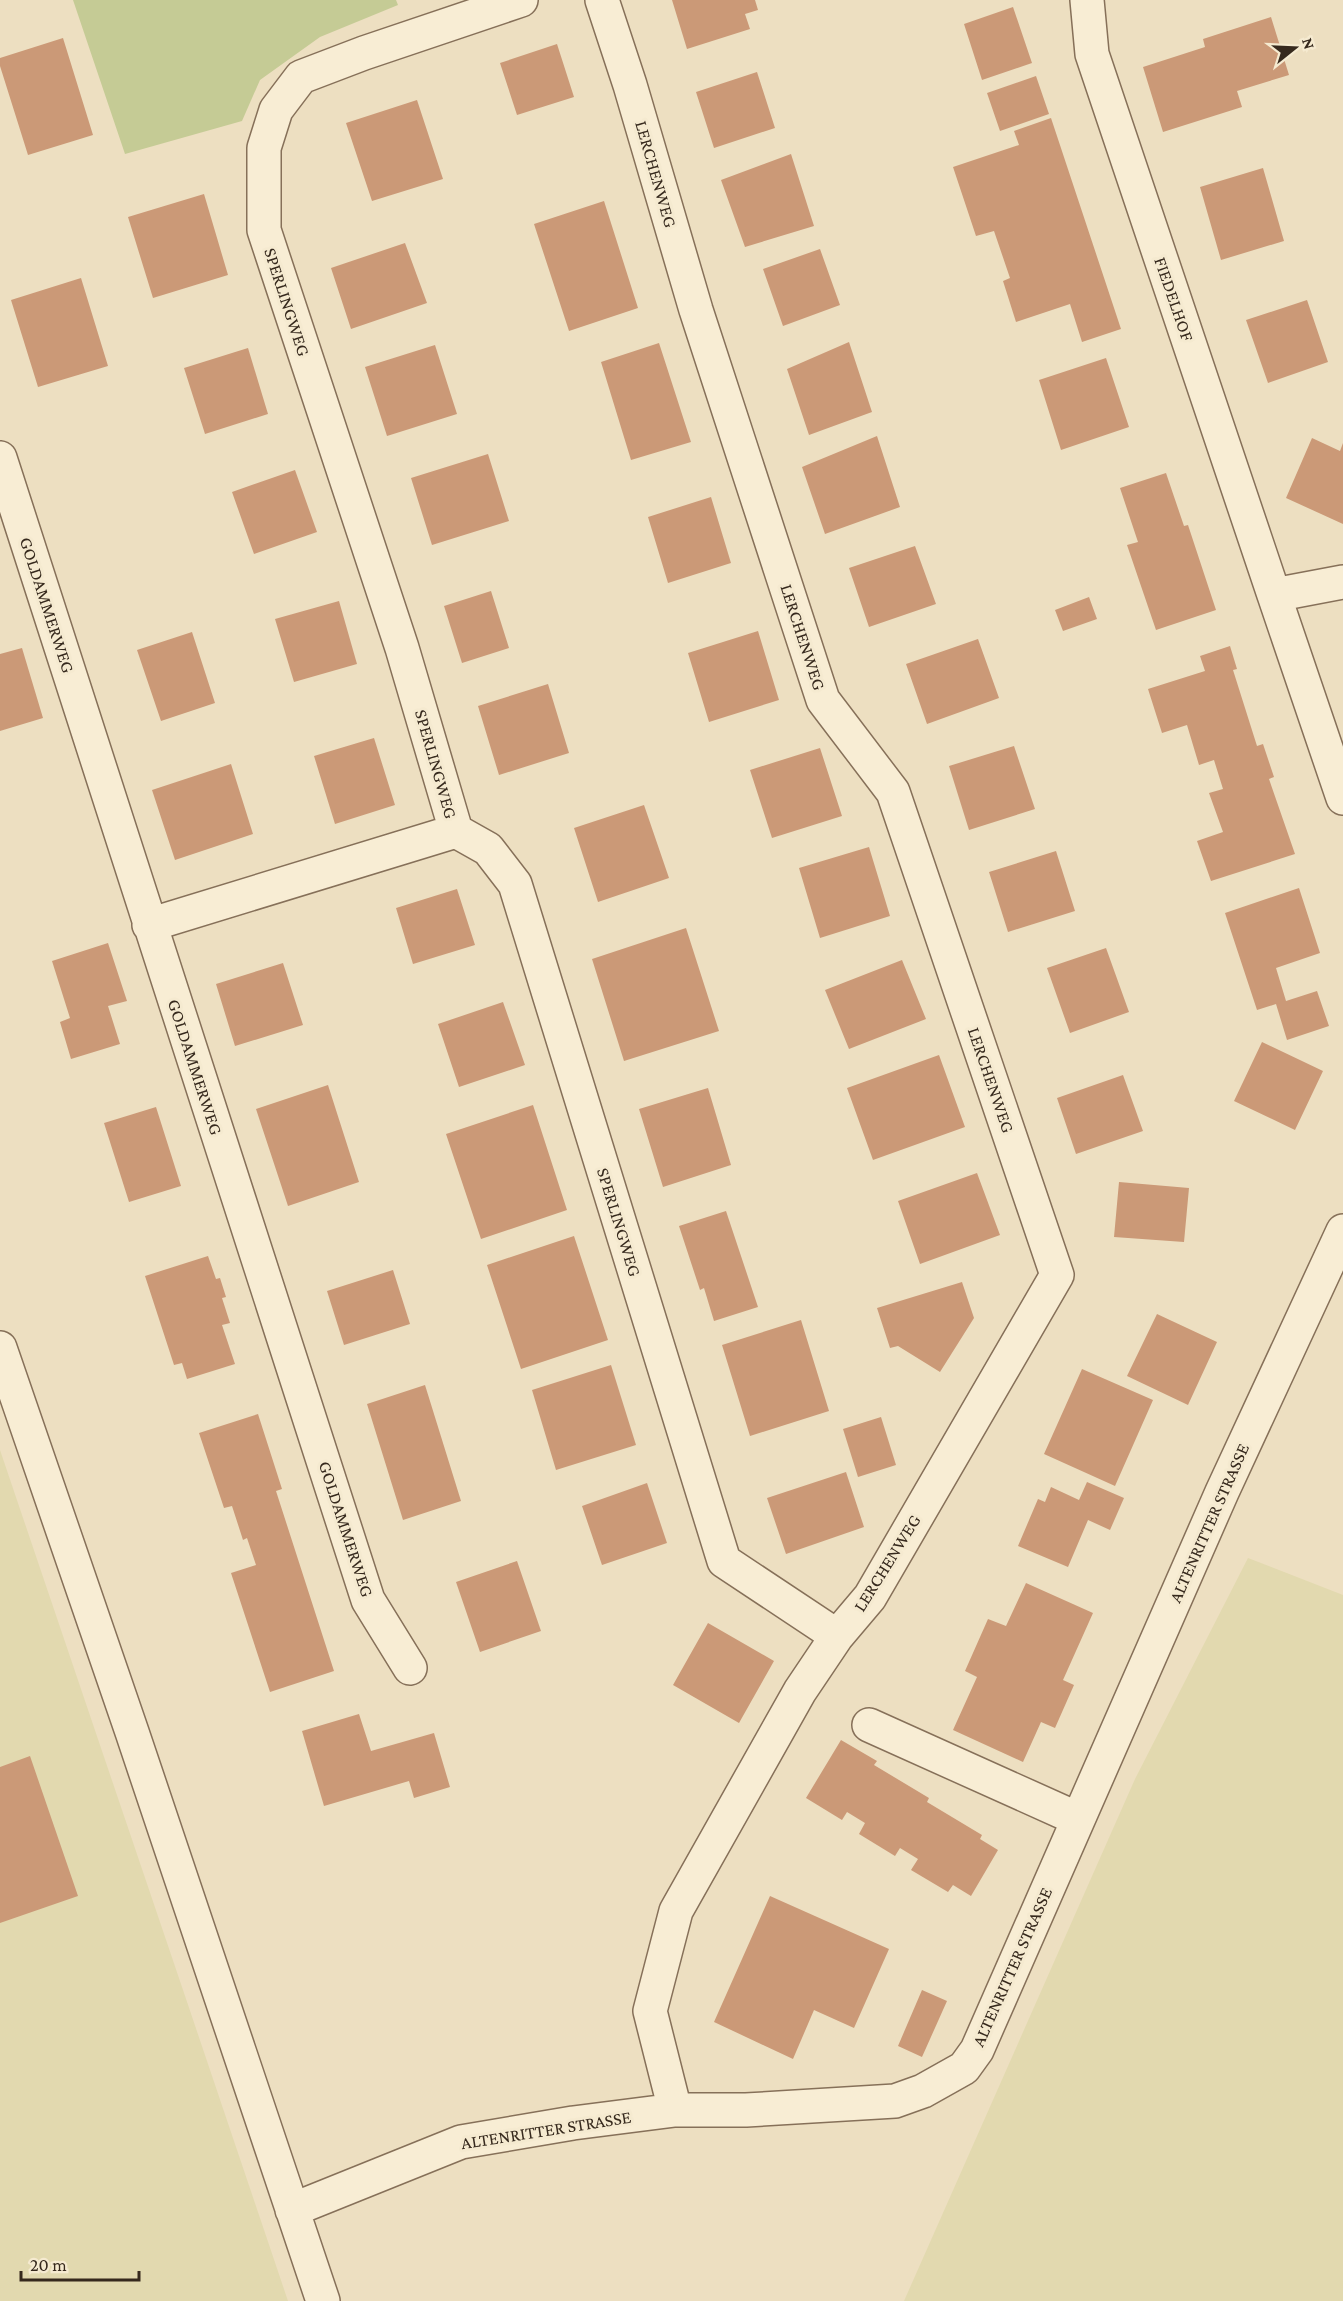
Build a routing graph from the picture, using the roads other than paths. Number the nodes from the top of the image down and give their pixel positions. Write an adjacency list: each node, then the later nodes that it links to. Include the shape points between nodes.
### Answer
1 (521, 0): 8 (street, SPERLINGWEG, via 301,77 276,110 264,148 264,230 398,636)
2 (602, 0): 12 (street, LERCHENWEG, via 696,310 823,700 893,792 1057,1275 870,1597)
3 (1087, 0): 6 (street, FIEDELHOF, via 1092,54)
4 (0, 458): 9 (street, GOLDAMMERWEG)
5 (1343, 582): 6 (street)
6 (1274, 595): 7 (street, FIEDELHOF)
7 (1343, 798)
8 (456, 831): 9 (street); 12 (street, SPERLINGWEG, via 488,849 515,884 724,1561)
9 (149, 925): 13 (street, GOLDAMMERWEG, via 368,1600)
10 (1343, 1231): 15 (street, ALTENRITTER STRASSE, via 1222,1492)
11 (0, 1348): 17 (street)
12 (837, 1636): 16 (street, LERCHENWEG, via 800,1690 675,1911 650,2011)
13 (410, 1668)
14 (869, 1725): 15 (street)
15 (1078, 1819): 16 (street, ALTENRITTER STRASSE, via 977,2050 964,2068 923,2091 895,2101)
16 (675, 2110): 17 (street, ALTENRITTER STRASSE, via 573,2122 460,2142)
17 (292, 2210): 18 (street)
18 (323, 2301)

